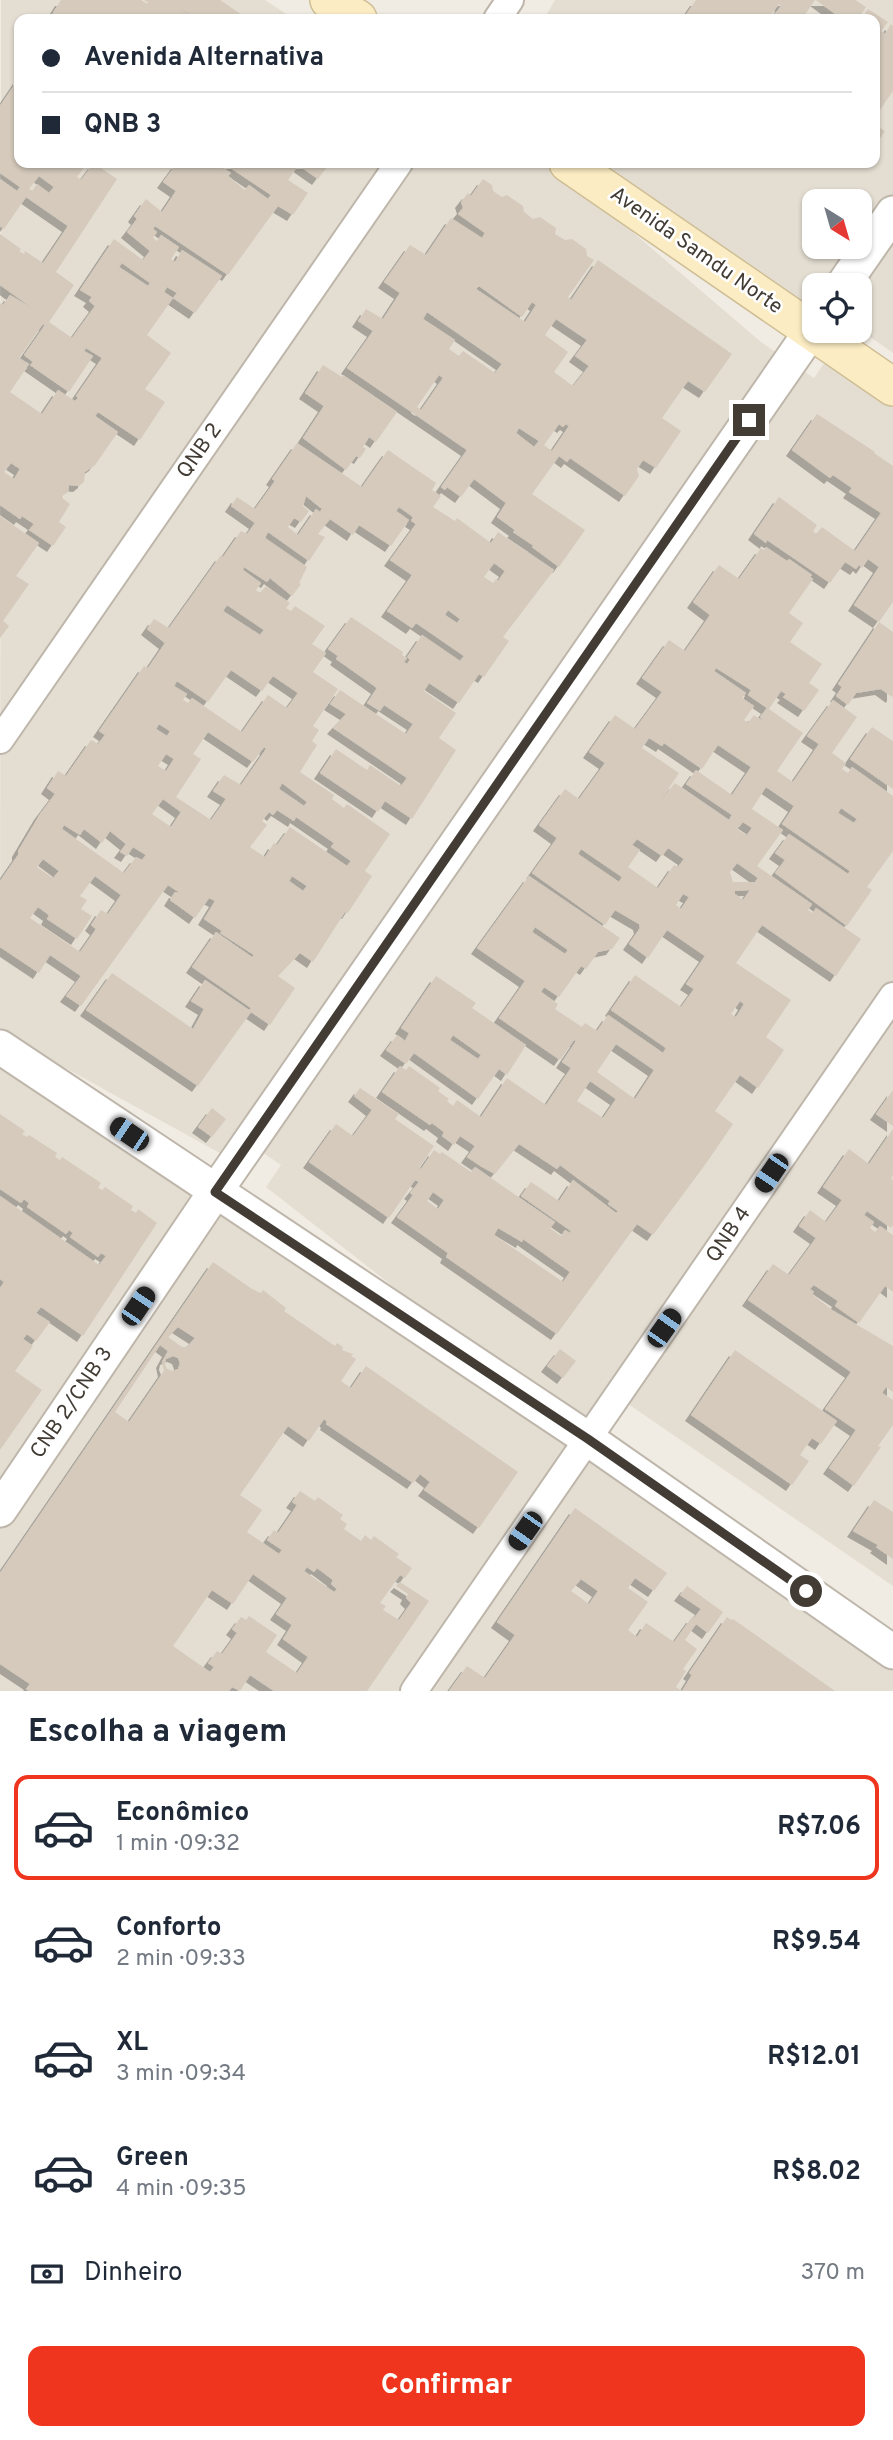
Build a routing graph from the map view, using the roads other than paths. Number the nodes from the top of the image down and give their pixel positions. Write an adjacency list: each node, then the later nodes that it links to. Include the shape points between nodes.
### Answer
1 (329, 0): 2 (main road)
2 (350, 14)
3 (396, 168): 11 (street, QNB 2)
4 (575, 168): 7 (main road, Avenida Samdu Norte)
5 (893, 213): 6 (street)
6 (851, 273)
7 (802, 322)
8 (802, 343): 14 (street, CNB 2/CNB 3)
9 (832, 343): 10 (main road, Avenida Samdu Norte)
10 (893, 387)
11 (0, 740)
12 (893, 996): 15 (street, QNB 4)
13 (0, 1047): 14 (street)
14 (215, 1192): 15 (street); 16 (street, CNB 2/CNB 3)
15 (588, 1439): 17 (street); 18 (street, QNB 4)
16 (0, 1510)
17 (893, 1652)
18 (414, 1691)

